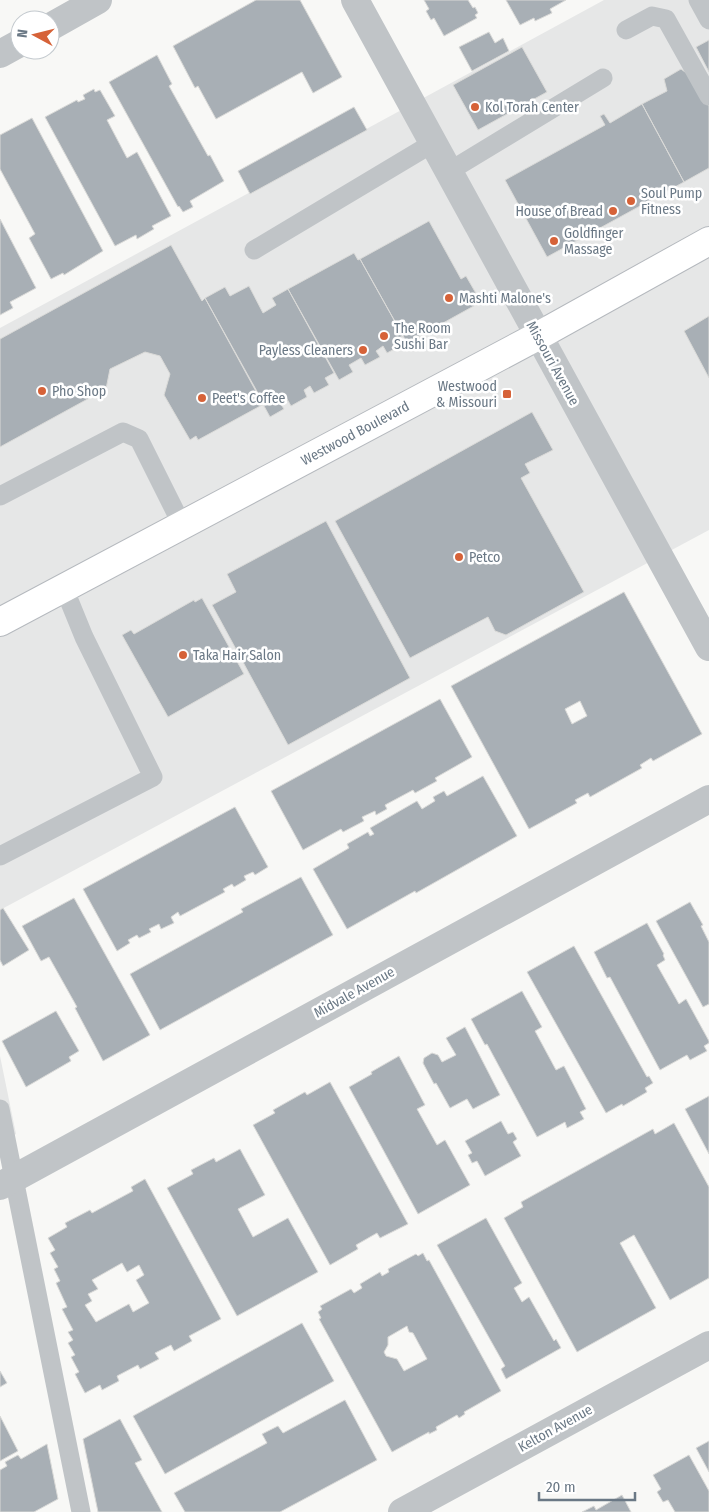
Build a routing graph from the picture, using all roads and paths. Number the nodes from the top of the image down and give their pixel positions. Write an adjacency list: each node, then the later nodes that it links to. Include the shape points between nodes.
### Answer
1 (98, 0): 5 (street)
2 (355, 0): 9 (street, Missouri Avenue)
3 (698, 0): 4 (lane)
4 (709, 20)
5 (60, 21)
6 (626, 30): 8 (lane, via 652,16 666,19)
7 (604, 78): 10 (lane)
8 (709, 96)
9 (433, 143): 10 (street, Missouri Avenue); 12 (lane)
10 (448, 172): 13 (street, Missouri Avenue)
11 (709, 241): 13 (main road, Westwood Boulevard)
12 (254, 250)
13 (538, 336): 15 (main road, Westwood Boulevard); 18 (street, Missouri Avenue)
14 (0, 496): 15 (lane, via 123,432 139,439)
15 (182, 525): 16 (main road, Westwood Boulevard)
16 (64, 588): 17 (main road, Westwood Boulevard); 20 (lane, via 88,645 153,776)
17 (0, 622)
18 (709, 647)
19 (709, 799): 22 (street, Midvale Avenue)
20 (0, 856)
21 (0, 1109): 22 (lane)
22 (7, 1182): 24 (lane)
23 (709, 1345): 25 (street, Kelton Avenue)
24 (81, 1512)
25 (402, 1512)

